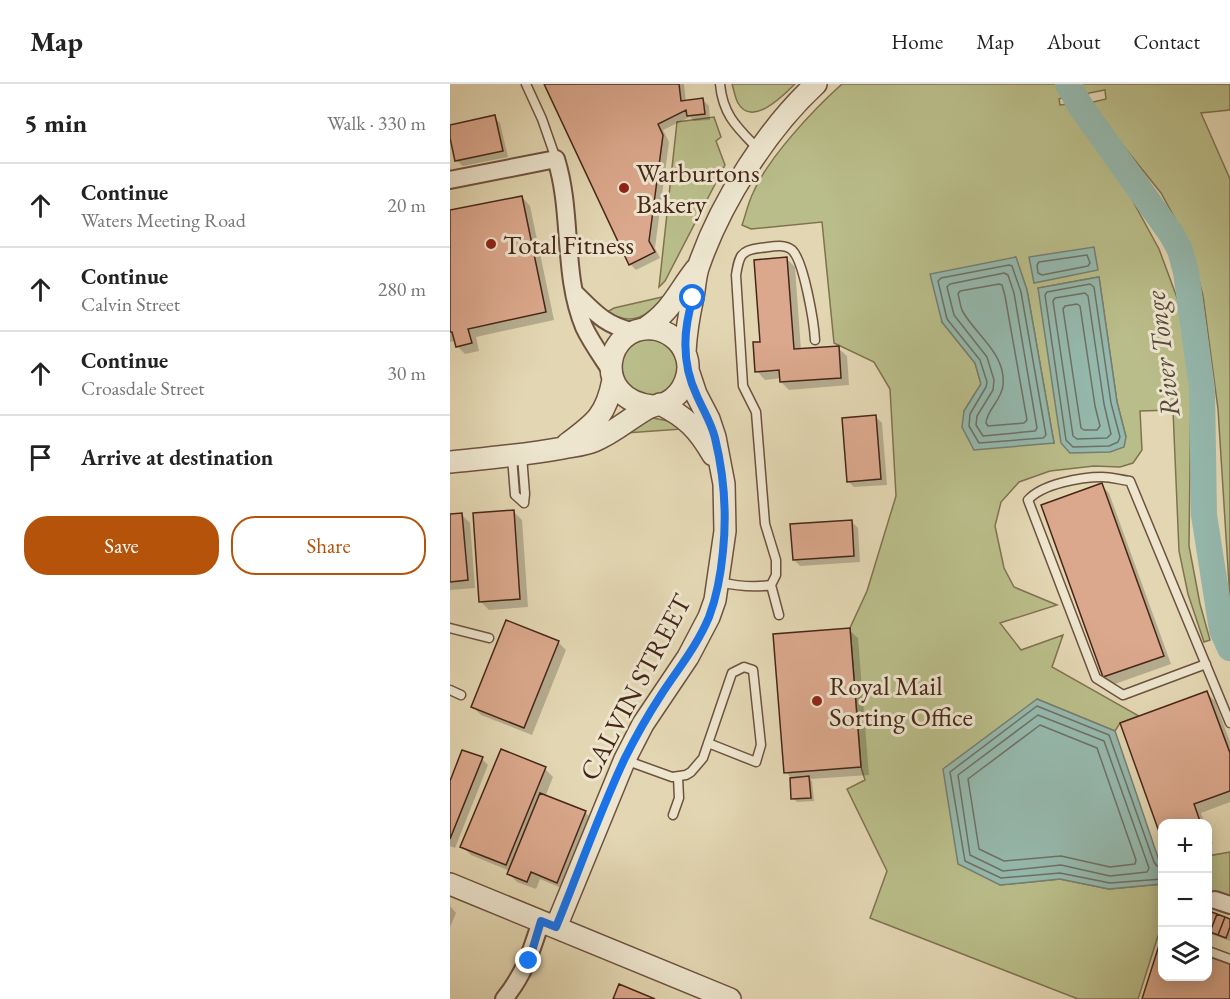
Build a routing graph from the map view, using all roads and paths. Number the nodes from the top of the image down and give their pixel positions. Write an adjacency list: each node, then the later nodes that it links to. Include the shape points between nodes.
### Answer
1 (526, 84): 5 (lane)
2 (720, 84): 4 (lane, via 725,108)
3 (816, 84): 4 (street)
4 (759, 151): 7 (street, via 725,204)
5 (556, 159): 6 (street); 8 (street, via 563,187)
6 (450, 180)
7 (698, 267): 9 (street, via 665,314); 11 (street, via 688,312)
8 (574, 292): 9 (street, via 604,321); 12 (street, via 584,327)
9 (640, 331): 11 (street, via 654,329 673,336); 12 (street, via 620,343 611,361)
10 (815, 340): 18 (lane, via 804,277 792,250 783,246 743,253 735,275 743,386 756,412 765,524 776,560)
11 (687, 361): 13 (street, via 681,390 674,398); 16 (street, CALVIN STREET, via 696,394 709,419)
12 (612, 375): 13 (street, via 630,401); 14 (street, via 603,412)
13 (656, 405): 14 (street, via 610,434); 16 (street, CALVIN STREET, via 691,423)
14 (562, 448): 15 (street)
15 (450, 462)
16 (720, 465): 17 (street, CALVIN STREET, via 726,509)
17 (719, 582): 18 (lane, via 738,587); 27 (street, CALVIN STREET, via 700,635)
18 (771, 585): 19 (lane)
19 (780, 615)
20 (450, 628): 21 (lane)
21 (489, 638)
22 (1206, 664): 22 (lane, via 1130,482 1102,477 1036,491 1028,500 1096,678 1123,695); 25 (lane)
23 (450, 690): 24 (lane)
24 (460, 695)
25 (1230, 723)
26 (708, 743): 26 (lane, via 732,673 744,667 753,670 761,745 756,762); 28 (lane, via 695,768)
27 (625, 759): 28 (lane); 31 (street, CALVIN STREET)
28 (678, 777): 29 (lane, via 679,798)
29 (673, 815)
30 (450, 884): 31 (street)
31 (548, 924): 34 (street); 35 (street)
32 (1212, 952): 33 (lane)
33 (1230, 959)
34 (504, 999)
35 (730, 999)

